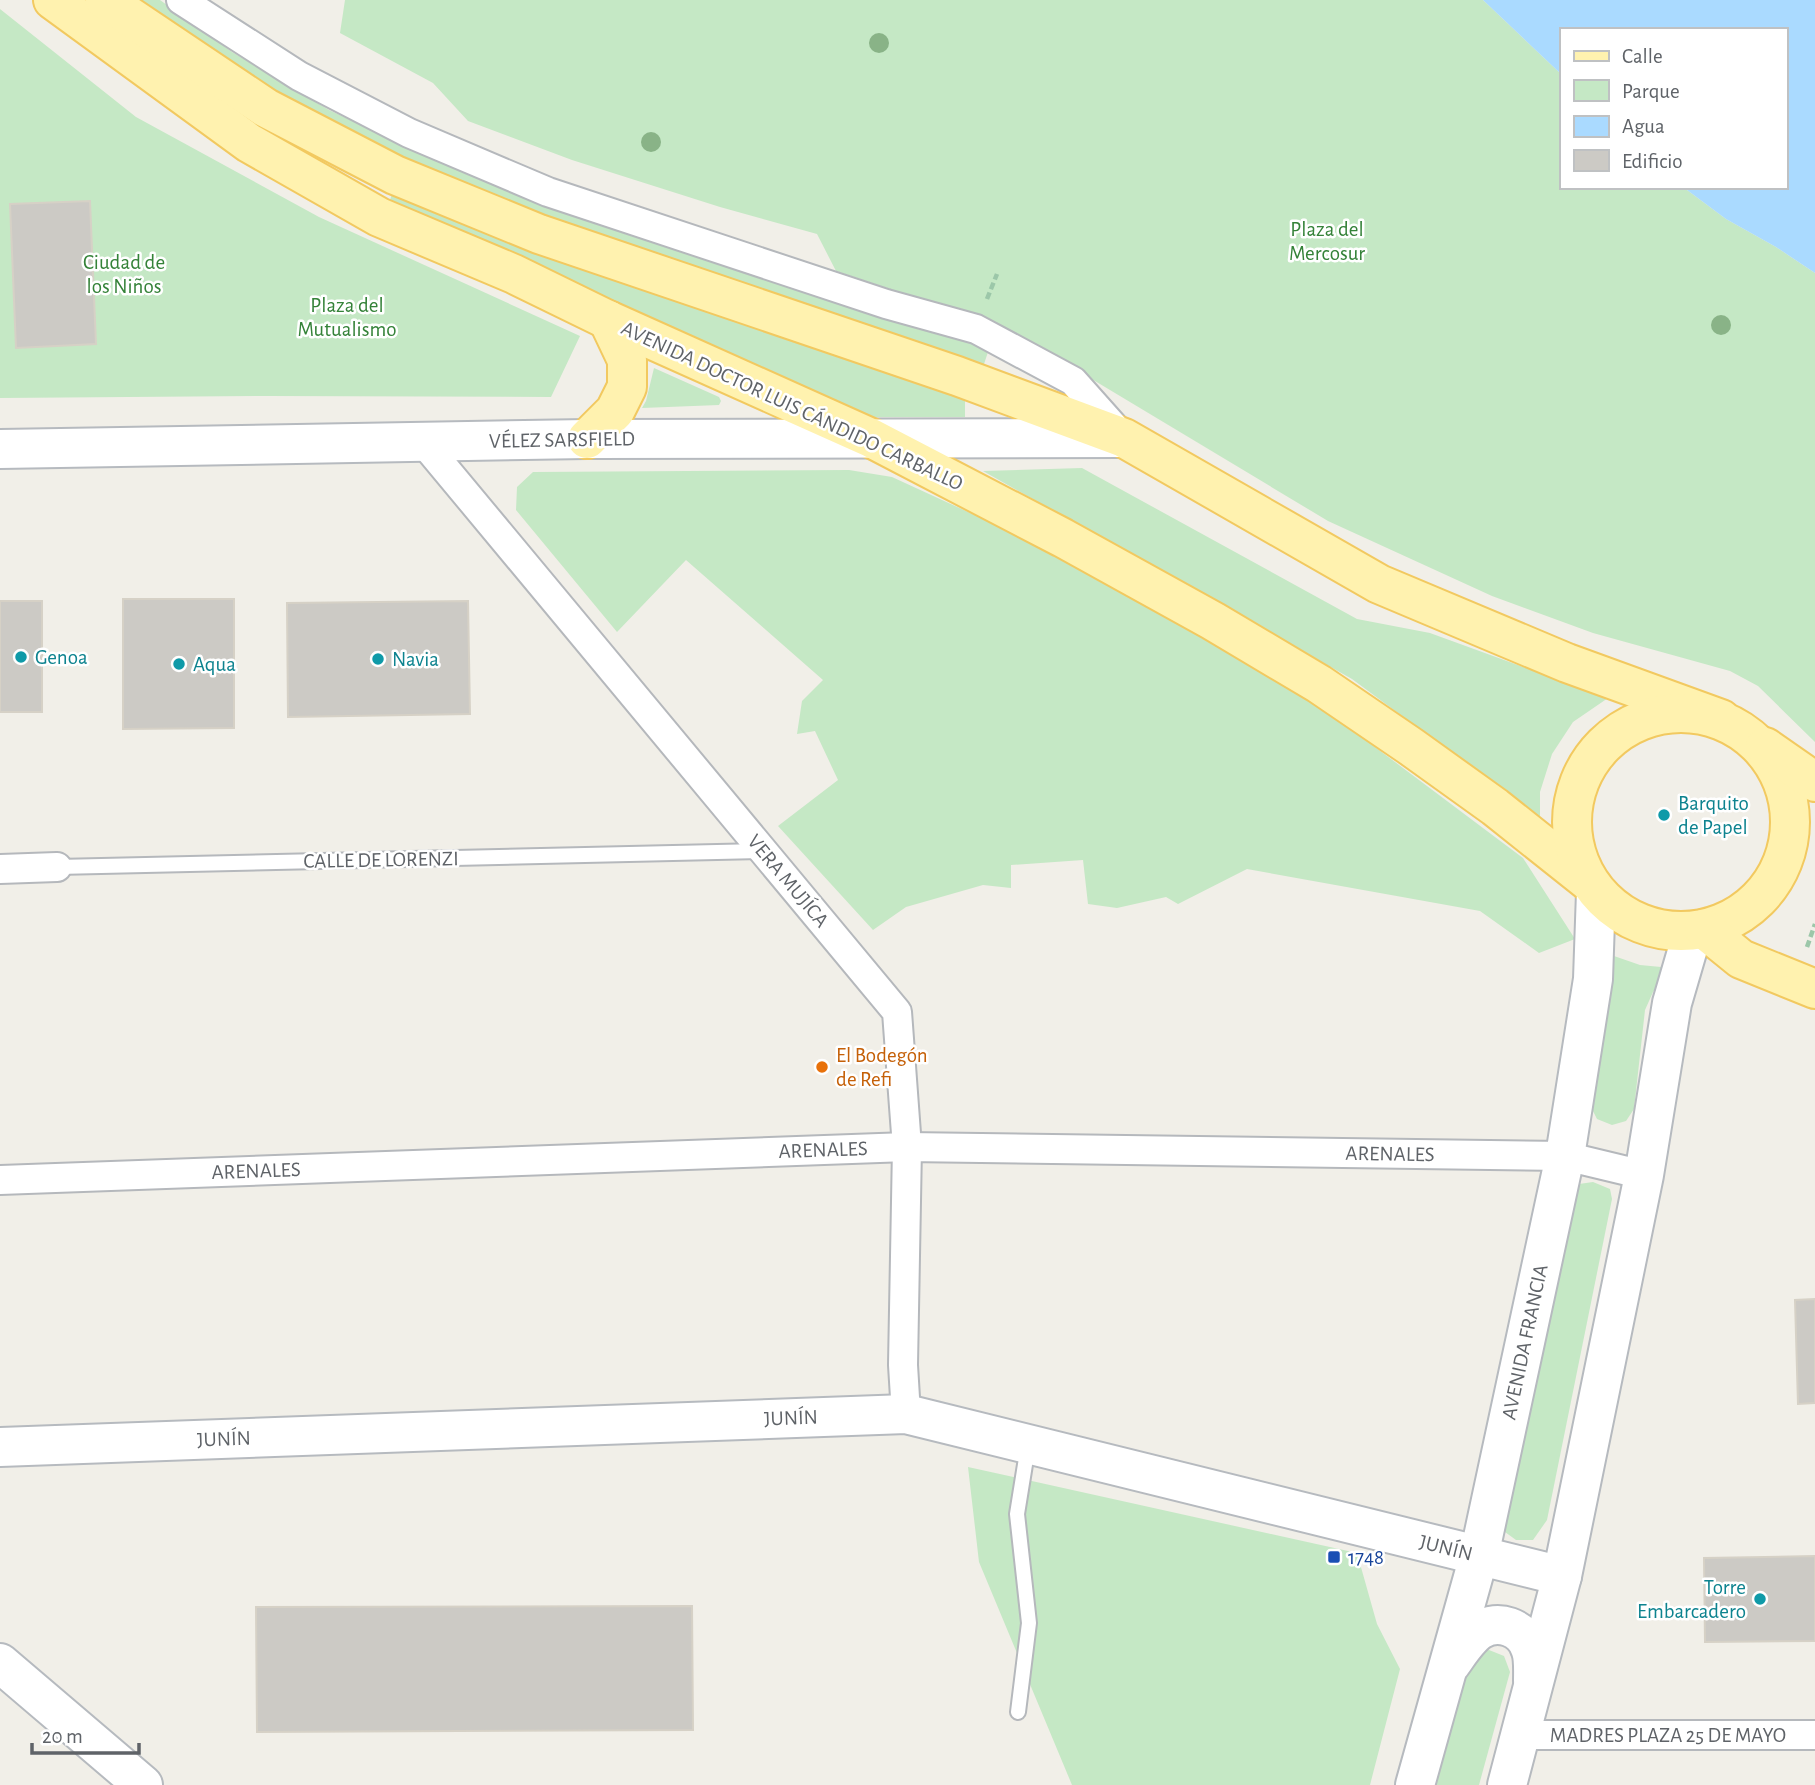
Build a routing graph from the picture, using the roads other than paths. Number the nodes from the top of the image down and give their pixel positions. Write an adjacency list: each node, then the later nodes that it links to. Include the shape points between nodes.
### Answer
1 (53, 0): 4 (main road, AVENIDA DOCTOR LUIS CÁNDIDO CARBALLO, via 260,150 379,217)
2 (105, 0): 6 (main road, via 266,108 395,175 539,234 957,376)
3 (181, 0): 6 (street, via 299,76 409,133 548,192 976,329 1073,381)
4 (608, 320): 5 (main road, AVENIDA DOCTOR LUIS CÁNDIDO CARBALLO); 7 (main road, via 627,360 627,387 615,411)
5 (871, 438): 6 (main road, VÉLEZ SARSFIELD); 7 (main road, VÉLEZ SARSFIELD); 15 (main road, AVENIDA DOCTOR LUIS CÁNDIDO CARBALLO, via 1075,544 1319,684 1495,807)
6 (1124, 438): 10 (main road, via 1379,584)
7 (587, 439): 8 (main road, VÉLEZ SARSFIELD)
8 (423, 442): 9 (main road, VÉLEZ SARSFIELD); 12 (street, VERA MUJÍCA)
9 (0, 449)
10 (1736, 728): 11 (main road); 15 (main road, via 1682,712 1643,719 1609,738 1584,768 1572,806 1573,831); 16 (main road, via 1778,769 1790,808 1788,848 1771,885 1741,914)
11 (1815, 782)
12 (763, 851): 13 (lane, CALLE DE LORENZI); 18 (street, VERA MUJÍCA, via 897,1012)
13 (57, 867): 14 (street, CALLE DE LORENZI)
14 (0, 869)
15 (1592, 886): 16 (main road, via 1623,915 1657,929); 19 (main road, AVENIDA FRANCIA, via 1593,979)
16 (1699, 930): 17 (main road, via 1741,959); 20 (main road, via 1672,1003)
17 (1815, 989)
18 (907, 1147): 19 (street, ARENALES); 21 (street, ARENALES); 22 (street, VERA MUJÍCA)
19 (1565, 1156): 20 (street, ARENALES); 25 (main road, AVENIDA FRANCIA)
20 (1644, 1175): 26 (main road)
21 (0, 1180)
22 (906, 1413): 23 (main road, JUNÍN); 24 (main road, JUNÍN)
23 (1028, 1444): 25 (main road, JUNÍN); 30 (lane, via 1017,1514 1029,1623)
24 (0, 1447)
25 (1479, 1556): 26 (main road, JUNÍN); 28 (main road, AVENIDA FRANCIA)
26 (1562, 1576): 29 (main road)
27 (0, 1663): 33 (main road)
28 (1448, 1667): 29 (main road, via 1479,1630 1504,1625 1518,1632 1531,1649); 34 (main road, AVENIDA FRANCIA)
29 (1533, 1686): 31 (main road)
30 (1018, 1712)
31 (1520, 1735): 32 (street, MADRES PLAZA 25 DE MAYO); 35 (main road)
32 (1815, 1735)
33 (143, 1785)
34 (1415, 1785)
35 (1507, 1785)

